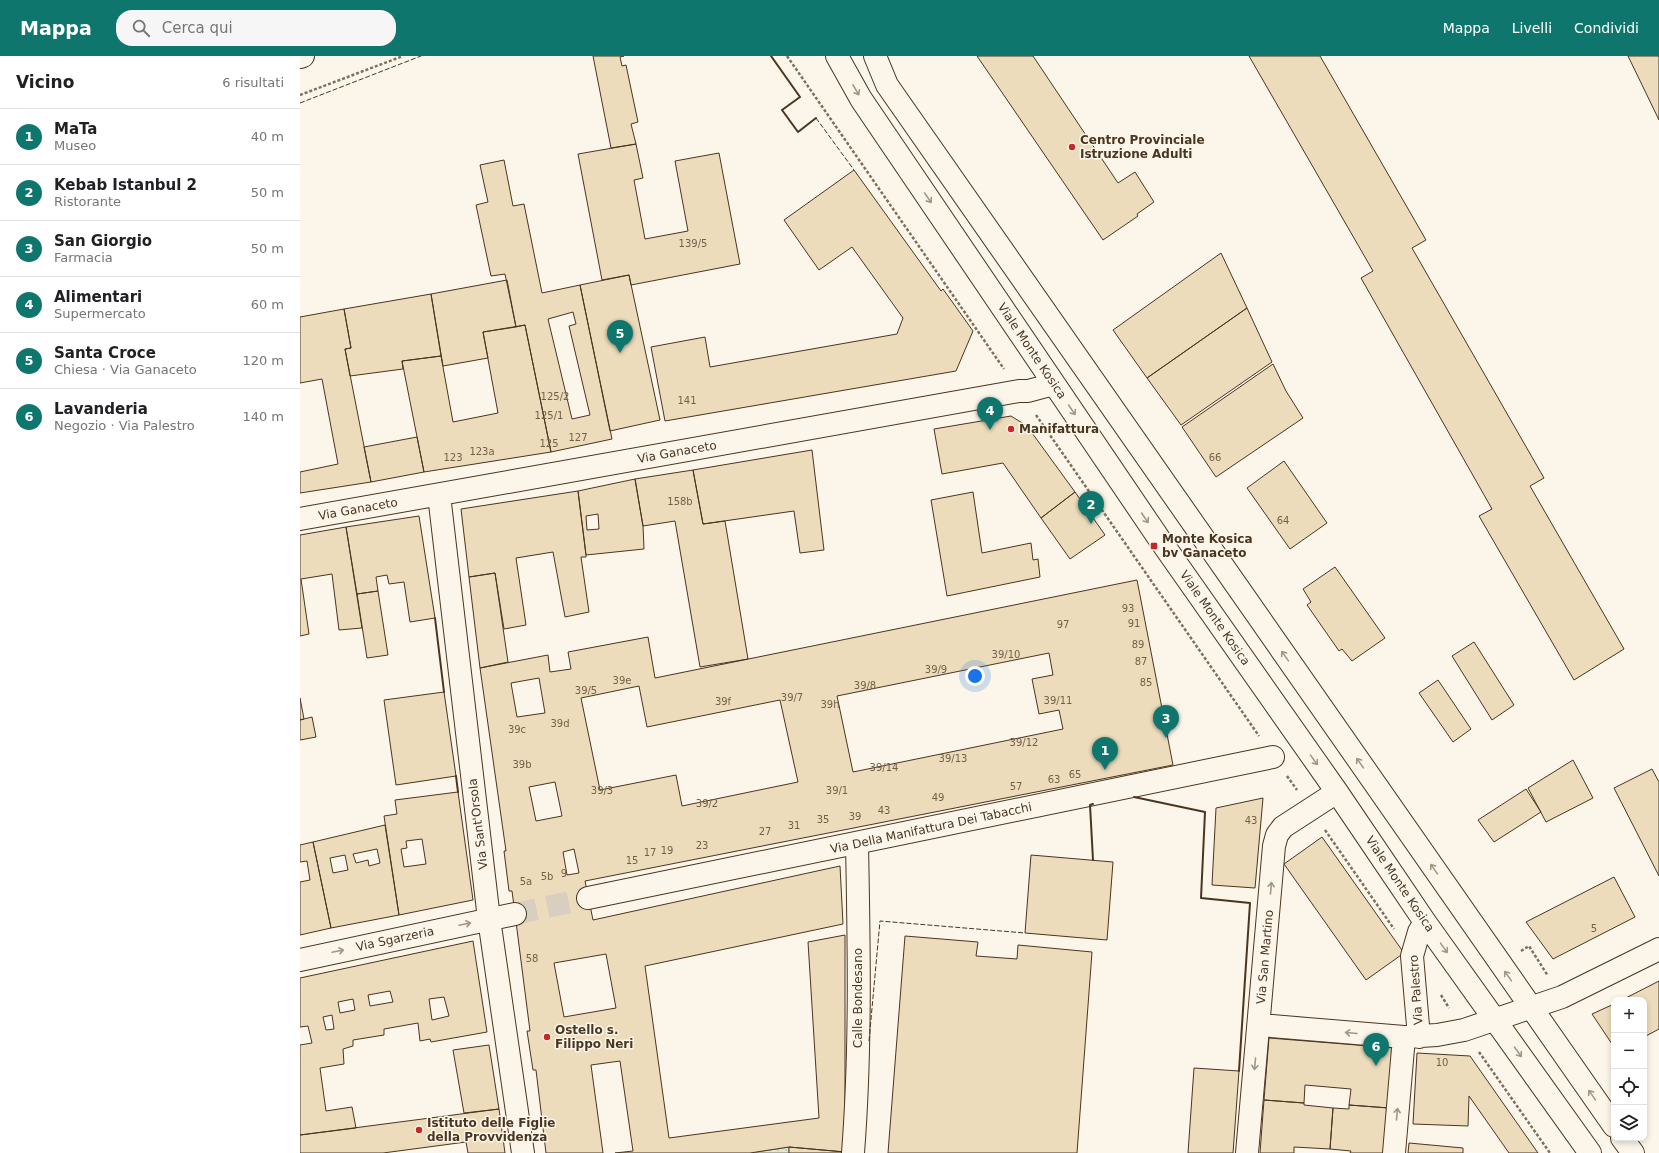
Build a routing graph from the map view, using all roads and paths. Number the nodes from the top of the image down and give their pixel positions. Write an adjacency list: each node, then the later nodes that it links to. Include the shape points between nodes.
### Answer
1 (304, 56): 6 (street)
2 (403, 56): 7 (path)
3 (787, 56): 9 (path)
4 (837, 56): 8 (street, Viale Monte Kosica, one-way to 8, via 861,99)
5 (875, 56): 24 (street, one-way to 5, via 887,85)
6 (300, 57)
7 (300, 96)
8 (1054, 384): 9 (street, Via Ganaceto); 13 (street, Viale Monte Kosica, one-way to 13)
9 (1019, 391): 10 (street, Via Ganaceto); 12 (path)
10 (439, 495): 11 (street, Via Ganaceto); 18 (street, Via Sant'Orsola)
11 (300, 519)
12 (1273, 757): 14 (path); 15 (street, Via Della Manifattura Dei Tabacchi)
13 (1337, 792): 14 (street, Via San Martino); 19 (street, Viale Monte Kosica)
14 (1310, 809): 21 (path); 26 (street, Via San Martino, one-way to 14, via 1277,835 1283,827)
15 (857, 843): 16 (street, Via Della Manifattura Dei Tabacchi); 32 (street, Calle Bondesano, via 857,1098)
16 (588, 898)
17 (515, 914): 18 (street)
18 (489, 919): 22 (street, Via Sgarzeria, one-way to 18); 31 (street, Via Sant'Orsola)
19 (1425, 922): 21 (street, Via Palestro, via 1417,936); 25 (street, Viale Monte Kosica, one-way to 25)
20 (1659, 949): 24 (street, via 1562,997)
21 (1412, 956): 28 (street, Via Palestro)
22 (300, 960)
23 (1440, 994): 27 (path)
24 (1530, 1008): 25 (street); 29 (street, one-way to 24)
25 (1495, 1020): 27 (street); 36 (street, Viale Monte Kosica, one-way to 36)
26 (1259, 1025): 28 (street, one-way to 26); 33 (street, Via San Martino, one-way to 33)
27 (1464, 1030): 28 (street); 35 (path)
28 (1412, 1037): 34 (street, Via Palestro, one-way to 28)
29 (1611, 1122)
30 (1624, 1141): 37 (street)
31 (523, 1153)
32 (853, 1153)
33 (1247, 1153)
34 (1394, 1153)
35 (1550, 1153)
36 (1590, 1153)
37 (1633, 1153)

